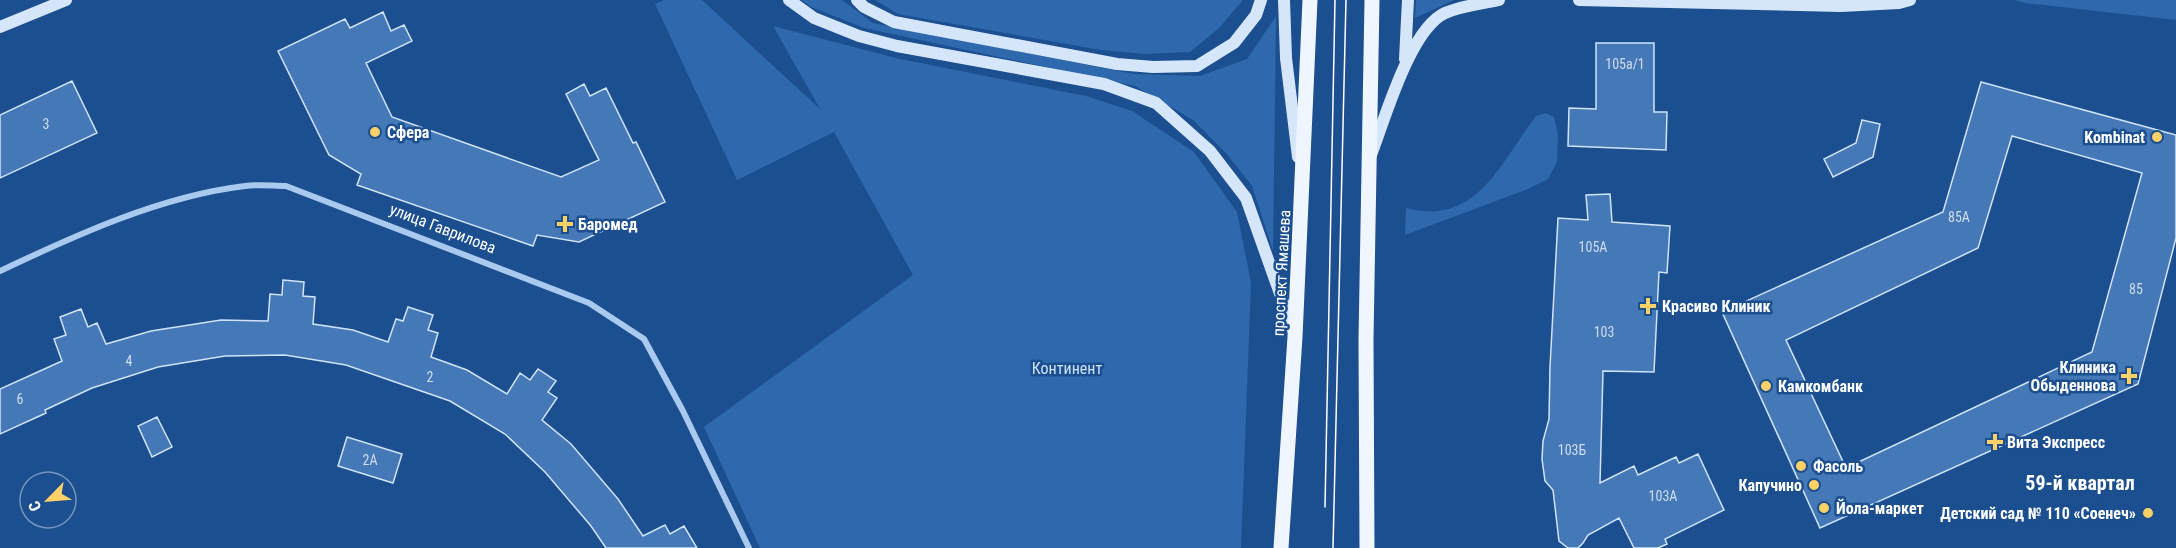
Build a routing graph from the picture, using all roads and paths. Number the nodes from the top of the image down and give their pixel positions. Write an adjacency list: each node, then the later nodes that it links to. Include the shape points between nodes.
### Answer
1 (66, 0): 12 (main road)
2 (789, 0): 17 (main road, via 814,18 859,36 1104,84 1156,103 1210,151 1246,198)
3 (857, 0): 4 (main road, via 894,22 1117,64 1153,67 1197,66 1234,43 1256,15)
4 (1261, 0)
5 (1284, 0): 15 (main road, via 1286,58)
6 (1310, 0): 15 (main road, проспект Ямашева)
7 (1372, 0): 14 (main road)
8 (1408, 0): 13 (main road)
9 (1499, 0): 13 (main road, via 1443,14 1418,38)
10 (1579, 0): 11 (main road, via 1841,6)
11 (1910, 0)
12 (0, 27)
13 (1404, 67): 14 (main road)
14 (1370, 159): 20 (main road)
15 (1302, 196): 17 (main road, проспект Ямашева)
16 (0, 271): 18 (street, улица Гаврилова, via 85,232 198,194 248,186 286,186 589,303 644,339)
17 (1295, 337): 19 (main road, проспект Ямашева)
18 (749, 548)
19 (1281, 548)
20 (1367, 548)

